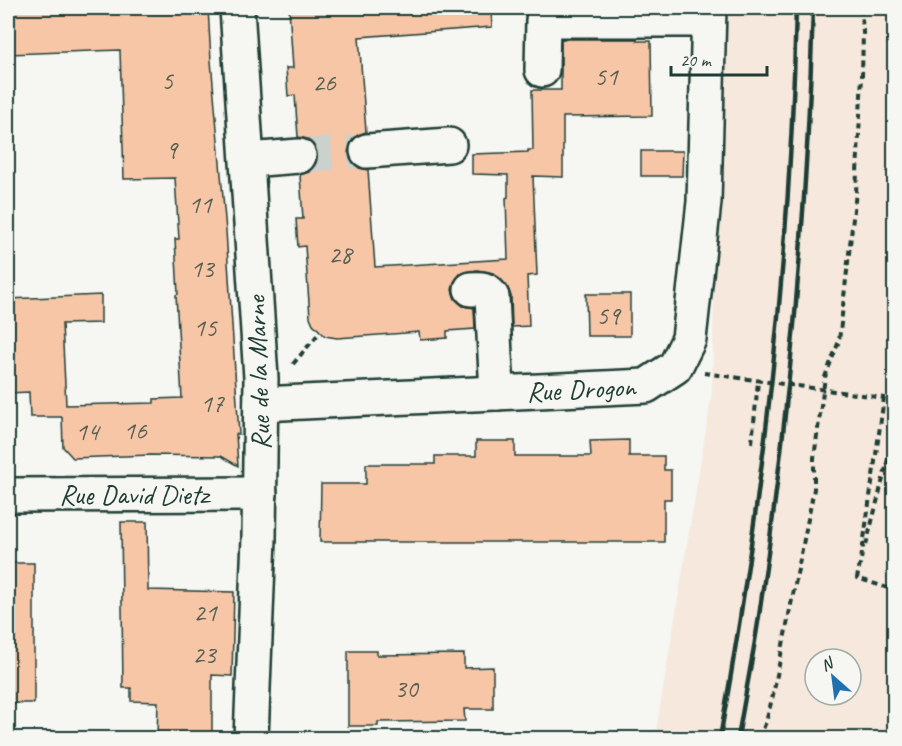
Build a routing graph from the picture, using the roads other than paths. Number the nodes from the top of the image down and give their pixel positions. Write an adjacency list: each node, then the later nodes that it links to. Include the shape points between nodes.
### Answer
1 (237, 8): 7 (street, Rue de la Marne)
2 (708, 14): 3 (street, via 543,20); 9 (street, Rue Drogon, via 704,202 689,339 675,367 646,386)
3 (542, 70)
4 (449, 145): 5 (street)
5 (367, 151)
6 (299, 156): 7 (street)
7 (248, 160): 10 (street, Rue de la Marne)
8 (471, 290): 9 (street, via 481,288 492,297)
9 (497, 393): 10 (street, Rue Drogon)
10 (261, 404): 11 (street, Rue de la Marne)
11 (260, 494): 12 (street, Rue David Dietz); 13 (street, Rue de la Marne)
12 (8, 495)
13 (251, 738)

